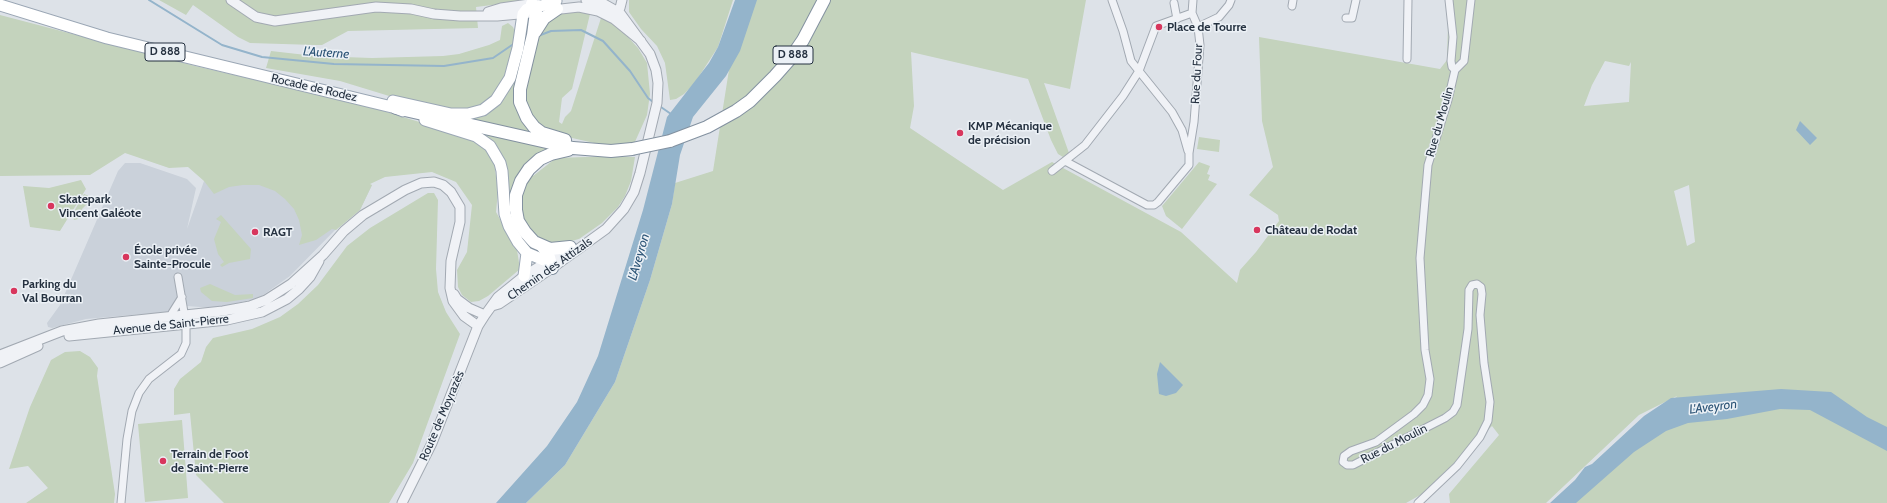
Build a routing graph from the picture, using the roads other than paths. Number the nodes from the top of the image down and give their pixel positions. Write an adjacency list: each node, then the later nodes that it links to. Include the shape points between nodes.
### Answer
1 (231, 0): 22 (street, via 256,17 275,21 376,7)
2 (586, 0): 13 (street)
3 (622, 0): 18 (street)
4 (816, 0): 32 (highway, D 888, via 783,57)
5 (824, 0): 32 (highway, D 888, via 790,59)
6 (1112, 0): 30 (street, via 1131,61)
7 (1231, 0): 25 (street, via 1219,17)
8 (1356, 0): 23 (street, via 1352,18)
9 (1408, 0): 28 (street)
10 (1449, 0): 29 (street, via 1453,37 1451,61)
11 (1471, 0): 29 (street, via 1464,60)
12 (1193, 1): 20 (street)
13 (606, 2): 18 (street, Chemin des Attizals); 19 (street)
14 (558, 3): 17 (main road); 19 (street); 26 (highway)
15 (1174, 3): 24 (street)
16 (0, 5): 31 (main road, Rocade de Rodez / D 888, via 107,38)
17 (534, 8): 21 (main road, via 527,9); 22 (street, via 501,8); 26 (highway)
18 (617, 10): 19 (street); 27 (street, Chemin des Attizals)
19 (598, 11): 27 (street, Chemin des Attizals, via 614,19)
20 (1192, 13): 24 (street); 25 (street, Rue du Four)
21 (523, 14): 22 (street); 31 (main road, via 510,78 496,100 483,110 468,114 451,114 340,88)
22 (480, 15)
23 (1346, 18)
24 (1177, 19): 30 (street, via 1156,26)
25 (1198, 27): 36 (street, Rue du Four, via 1200,45)
26 (533, 35): 35 (highway, via 520,89 520,102 526,118 542,133)
27 (641, 41): 39 (street, Chemin des Attizals, via 650,54 656,70 658,83 654,119 634,192 624,209)
28 (1407, 59)
29 (1455, 70): 57 (street, Rue du Moulin, via 1428,165 1420,258 1425,350 1430,379 1428,395 1414,414 1376,442 1344,456 1347,465 1359,462 1452,412 1457,405 1468,329 1469,290 1472,285 1477,284 1481,287 1482,294 1480,315 1490,402 1488,421 1480,437 1457,466)
30 (1139, 71): 36 (street, via 1172,112 1182,130); 37 (street, via 1095,134)
31 (331, 92): 33 (main road, Rocade de Rodez / D 888)
32 (748, 99): 35 (highway, Rocade de Rodez / D 888, bridge, via 736,111 688,135 648,147)
33 (396, 108): 34 (highway, Rocade de Rodez / D 888); 42 (main road, via 476,136 490,146 502,171 505,214 518,242)
34 (573, 148): 35 (highway, Rocade de Rodez / D 888); 40 (highway, via 540,159 521,181 516,195 518,221 534,242)
35 (610, 151)
36 (1189, 153): 37 (street, Rue du Four, via 1189,165 1154,205 1146,205)
37 (1065, 161): 38 (street)
38 (1052, 171)
39 (606, 229): 41 (street, Chemin des Attizals); 43 (street, Chemin des Attizals)
40 (542, 246): 41 (highway, via 558,249); 43 (highway)
41 (570, 247): 43 (street, Chemin des Attizals)
42 (527, 253): 43 (main road); 44 (main road)
43 (549, 263): 44 (street, Chemin des Attizals); 48 (street, Chemin des Attizals, via 499,304)
44 (524, 276): 48 (street, Chemin des Attizals, via 498,297)
45 (178, 277): 47 (street)
46 (450, 288): 49 (street, via 457,299 469,308); 50 (street, Avenue de Saint-Pierre, via 451,260 460,222 460,207 451,192 443,185 434,182 421,183 363,215 291,284 266,300); 52 (street, Avenue de Saint-Pierre, via 453,301 464,316)
47 (182, 297): 50 (street); 51 (street, via 172,313)
48 (492, 306): 49 (street, Chemin des Attizals)
49 (485, 314): 52 (street, Chemin des Attizals)
50 (185, 320): 51 (street, Avenue de Saint-Pierre); 55 (street, via 186,343 181,354 149,379 132,411)
51 (172, 321): 53 (street, Avenue de Saint-Pierre, via 99,324 62,331); 54 (street, Avenue de Saint-Pierre, via 62,337)
52 (478, 326): 56 (street, Route de Moyrazès, via 432,443)
53 (0, 355)
54 (0, 363)
55 (121, 503)
56 (402, 503)
57 (1418, 503)

